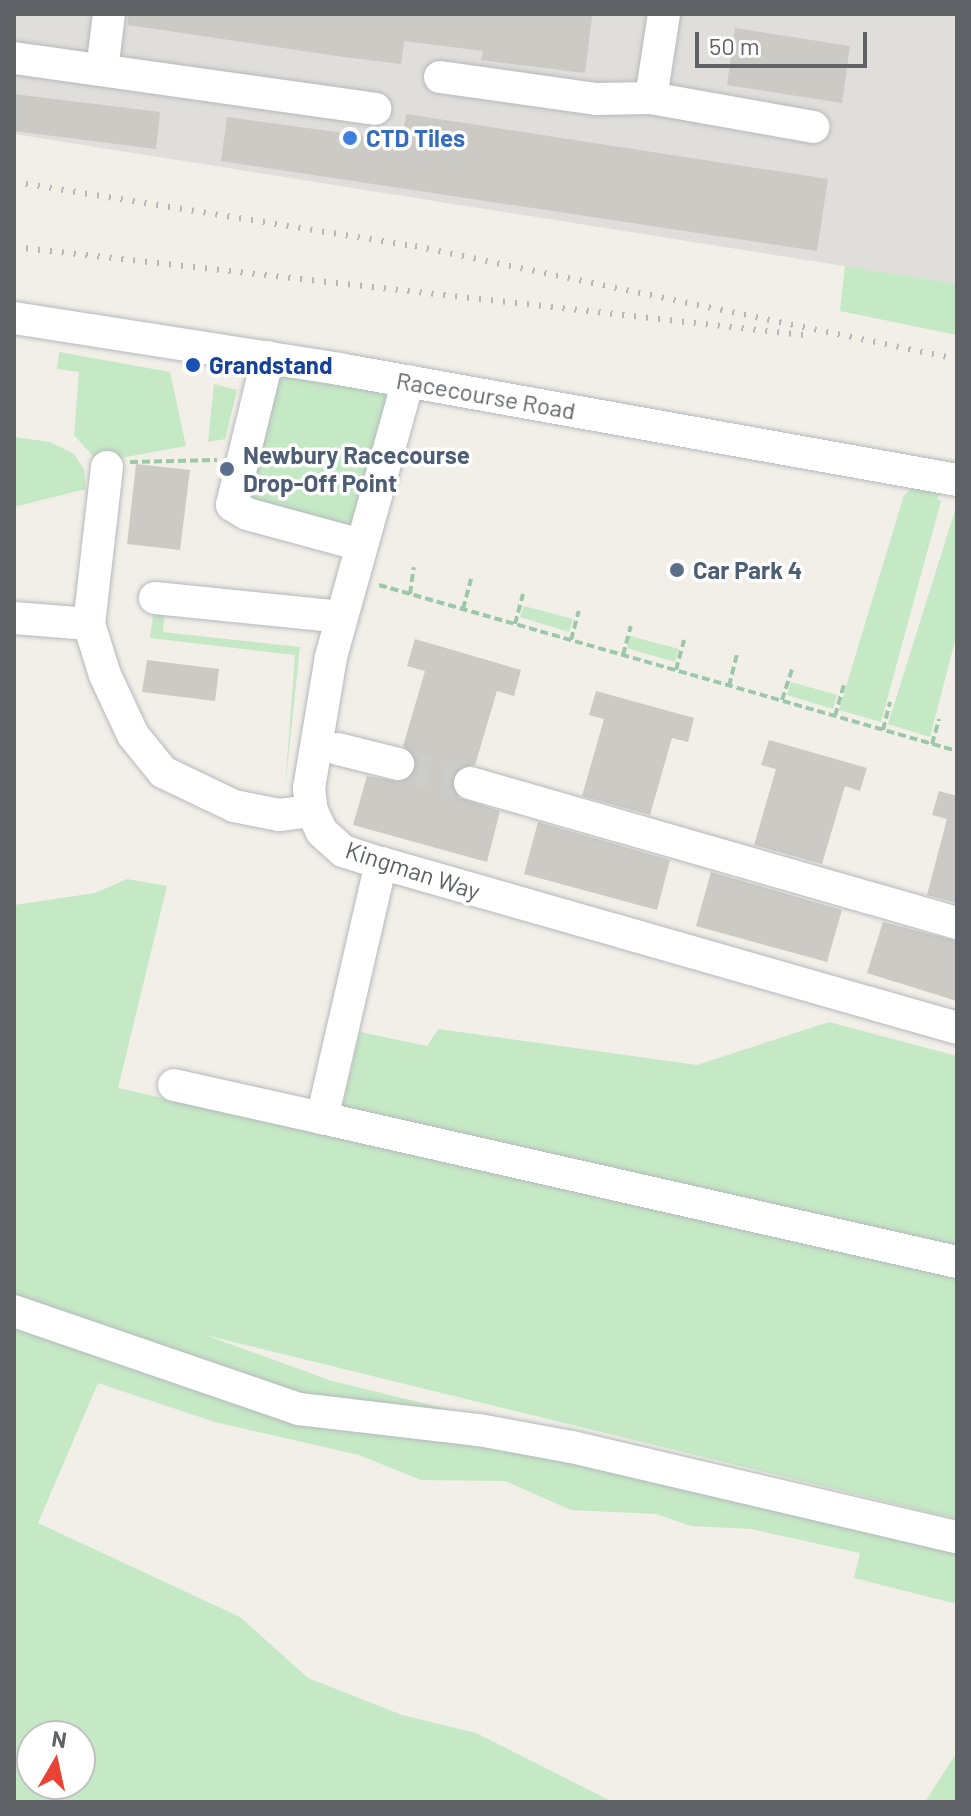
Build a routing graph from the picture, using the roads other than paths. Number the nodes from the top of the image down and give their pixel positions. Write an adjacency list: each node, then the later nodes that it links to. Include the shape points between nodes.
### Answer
1 (109, 14): 4 (street)
2 (664, 14): 6 (street)
3 (14, 58): 4 (street)
4 (102, 70): 7 (street)
5 (440, 77): 6 (street, via 596,99)
6 (651, 98): 8 (street)
7 (375, 109)
8 (813, 127)
9 (14, 318): 10 (street, Racecourse Road)
10 (268, 357): 11 (street, Racecourse Road); 14 (street, via 231,497 236,509)
11 (408, 381): 13 (street, Racecourse Road); 14 (street)
12 (107, 467): 18 (street)
13 (957, 480)
14 (361, 545): 16 (street)
15 (155, 598): 16 (street)
16 (341, 617): 19 (street)
17 (14, 618): 18 (street)
18 (89, 624): 22 (street, via 133,735 163,772 234,806 279,815)
19 (326, 750): 20 (street); 22 (street)
20 (398, 764)
21 (470, 783): 24 (street)
22 (312, 811): 23 (street, Kingman Way, via 322,832 343,851)
23 (381, 863): 25 (street, Kingman Way); 27 (street)
24 (957, 923)
25 (957, 1028)
26 (174, 1085): 27 (street)
27 (322, 1118): 28 (street)
28 (957, 1262)
29 (14, 1311): 30 (street, via 299,1409 479,1430 572,1447)
30 (957, 1537)

